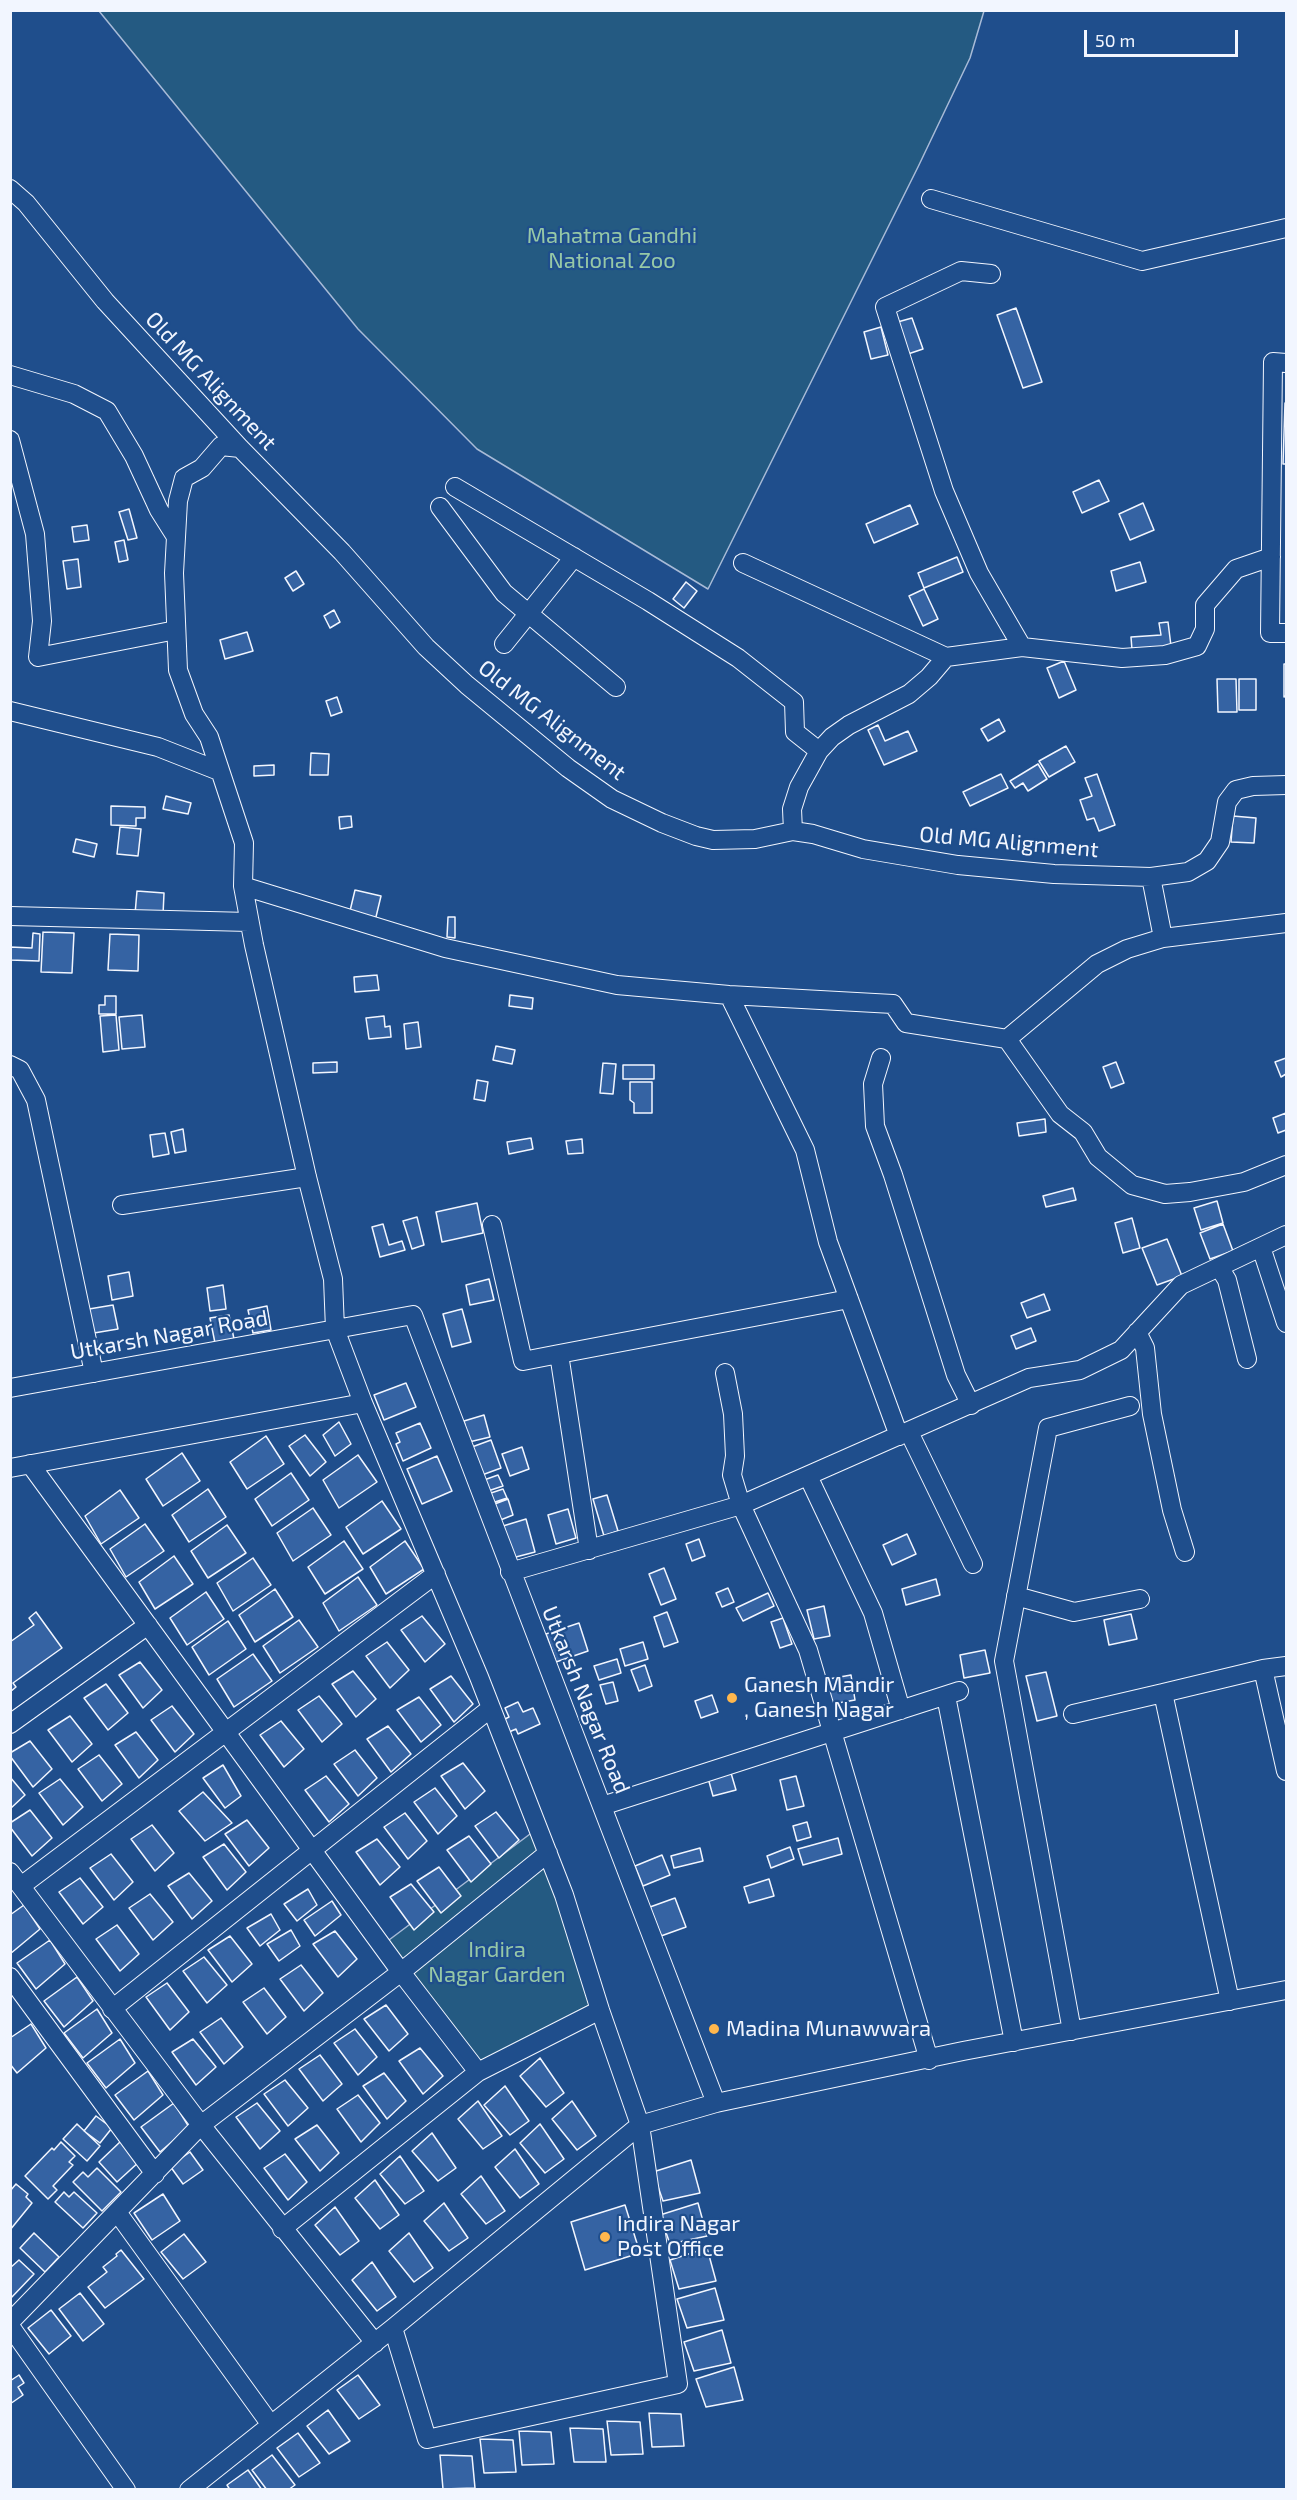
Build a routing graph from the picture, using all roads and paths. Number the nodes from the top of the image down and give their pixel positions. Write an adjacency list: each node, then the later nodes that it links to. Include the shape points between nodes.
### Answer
1 (10, 189): 8 (street, Old MG Alignment, via 26,203 105,301)
2 (931, 199): 3 (street, via 1142,261)
3 (1287, 228)
4 (991, 274): 19 (street, via 961,272 885,307 944,491 979,573)
5 (1287, 363): 13 (street, via 1273,362)
6 (10, 375): 11 (street, via 74,394 107,411)
7 (10, 440): 16 (street, via 35,534 42,621 38,657)
8 (240, 447): 11 (street, via 221,446 202,468 184,478); 26 (street, Old MG Alignment, via 342,552 426,647 568,768 612,799 662,823 713,840 755,839)
9 (455, 487): 12 (street)
10 (440, 507): 15 (street, via 504,593)
11 (176, 537): 16 (street)
12 (574, 557): 15 (street); 23 (street, via 738,658 794,702 795,732)
13 (1271, 557): 17 (street, via 1270,633); 19 (street, via 1236,569 1205,605 1205,629 1197,646 1165,655 1122,658)
14 (743, 563): 20 (street)
15 (529, 614): 18 (street); 21 (street)
16 (176, 630): 24 (street, via 178,670 194,714 209,737)
17 (1287, 633)
18 (504, 644)
19 (1022, 647): 20 (street)
20 (946, 657): 23 (street, via 909,694 849,725)
21 (616, 687)
22 (10, 711): 24 (street, via 158,747)
23 (819, 751): 26 (street, via 799,787 792,809)
24 (219, 771): 28 (street, via 244,843)
25 (1287, 785): 27 (street, Old MG Alignment, via 1236,790 1227,802 1220,842 1207,861 1188,872)
26 (792, 831): 27 (street, Old MG Alignment, via 863,849 958,865 1054,874)
27 (1152, 877): 32 (street)
28 (243, 886): 30 (street); 33 (street, via 445,948 616,986)
29 (10, 916): 30 (street)
30 (249, 922): 38 (street)
31 (1287, 923): 32 (street)
32 (1163, 938): 34 (street, via 1097,964)
33 (729, 995): 34 (street, via 892,1004 906,1023); 44 (street, via 805,1150 828,1242)
34 (1006, 1040): 37 (street, via 1060,1114 1083,1132 1098,1157 1132,1185 1165,1194 1190,1192 1244,1182)
35 (881, 1058): 54 (street, via 873,1084 875,1126 956,1375)
36 (10, 1065): 50 (street, via 20,1070 36,1100)
37 (1287, 1165)
38 (307, 1177): 39 (street); 46 (street, via 333,1279)
39 (122, 1205)
40 (492, 1225): 48 (street, via 523,1361)
41 (1287, 1236): 42 (street)
42 (1261, 1247): 43 (street); 45 (street)
43 (1220, 1267): 47 (street, via 1181,1286); 49 (street, via 1227,1280)
44 (849, 1299): 48 (street); 56 (street)
45 (1287, 1323)
46 (335, 1329): 50 (street, Utkarsh Nagar Road); 53 (street); 64 (street, Utkarsh Nagar Road, via 412,1314)
47 (1137, 1332): 54 (street, via 1121,1350 1080,1370 1029,1378); 62 (street, via 1145,1348 1152,1414)
48 (559, 1354): 61 (street)
49 (1247, 1359)
50 (94, 1373): 52 (street, Utkarsh Nagar Road)
51 (725, 1373): 60 (street, via 733,1414 732,1474)
52 (10, 1388)
53 (363, 1402): 57 (street); 65 (street)
54 (970, 1405): 56 (street)
55 (1130, 1406): 66 (street, via 1048,1428)
56 (904, 1434): 59 (street); 63 (street)
57 (30, 1464): 58 (street); 68 (street)
58 (10, 1468)
59 (808, 1476): 60 (street); 73 (street, via 873,1613)
60 (741, 1505): 61 (street); 76 (street, via 808,1650)
61 (589, 1550): 64 (street)
62 (1185, 1552)
63 (973, 1564)
64 (510, 1572): 79 (street, Utkarsh Nagar Road)
65 (436, 1574): 72 (street); 77 (street)
66 (1016, 1596): 67 (street, via 1074,1612); 89 (street, via 1004,1662)
67 (1140, 1599)
68 (148, 1625): 75 (street); 77 (street)
69 (1287, 1666): 70 (street)
70 (1263, 1669): 71 (street); 78 (street)
71 (1163, 1693): 74 (street); 86 (street)
72 (491, 1708): 80 (street); 81 (street)
73 (902, 1710): 76 (street); 90 (street, via 952,1693)
74 (1073, 1714)
75 (10, 1724)
76 (833, 1731): 79 (street); 91 (street)
77 (226, 1732): 80 (street); 82 (street)
78 (1287, 1771)
79 (602, 1806): 93 (street, Utkarsh Nagar Road)
80 (312, 1850): 83 (street); 87 (street)
81 (548, 1853): 83 (street); 88 (street)
82 (16, 1879): 87 (street)
83 (400, 1972): 92 (street); 94 (street)
84 (10, 1977): 96 (street)
85 (1287, 1990): 86 (street)
86 (1230, 2001): 89 (street)
87 (112, 2009): 94 (street)
88 (600, 2010): 92 (street); 95 (street)
89 (1072, 2031): 90 (street)
90 (1014, 2042): 91 (street)
91 (929, 2060): 93 (street)
92 (478, 2072): 98 (street)
93 (716, 2103): 95 (street)
94 (201, 2125): 96 (street); 98 (street)
95 (640, 2125): 100 (street); 100 (street, via 678,2384 427,2439)
96 (155, 2174): 97 (street)
97 (117, 2212): 99 (street); 102 (street)
98 (282, 2229): 101 (street)
99 (10, 2324): 103 (street)
100 (393, 2328): 101 (street)
101 (375, 2343): 102 (street)
102 (271, 2425): 104 (street)
103 (126, 2490)
104 (189, 2490)

